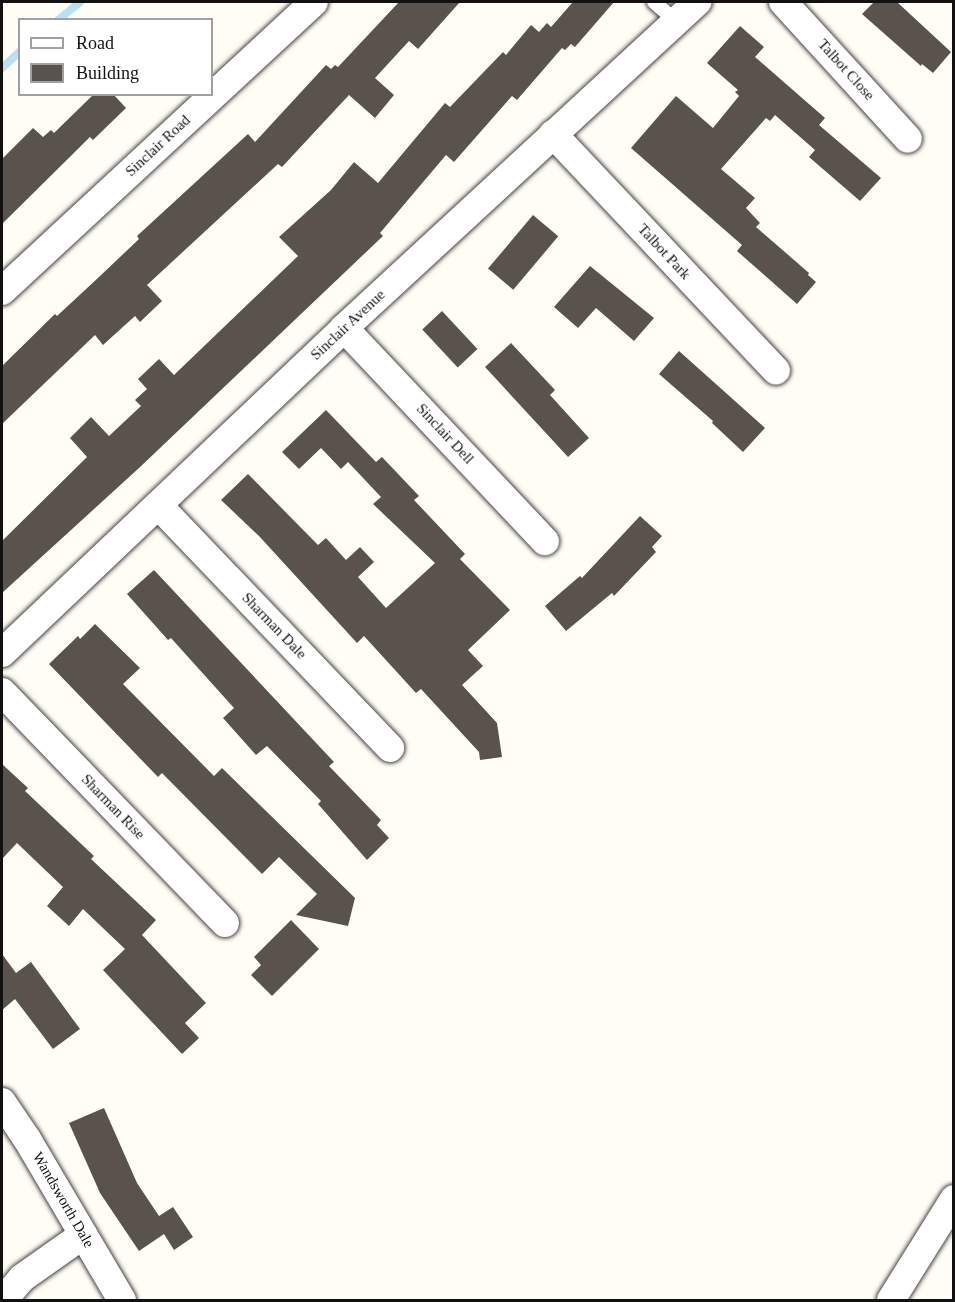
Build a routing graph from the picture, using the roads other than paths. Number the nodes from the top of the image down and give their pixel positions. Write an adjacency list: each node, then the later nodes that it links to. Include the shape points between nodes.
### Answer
1 (314, 2): 7 (street, Sinclair Road)
2 (654, 2): 5 (lane)
3 (698, 2): 5 (street, Sinclair Avenue)
4 (783, 2): 9 (street, Talbot Close)
5 (676, 21): 8 (street, Sinclair Avenue)
6 (213, 96): 10 (street, Sinclair Road)
7 (213, 96)
8 (553, 134): 11 (street, Sinclair Avenue); 12 (street, Talbot Park)
9 (909, 139)
10 (2, 291)
11 (345, 328): 13 (street, Sinclair Avenue); 14 (street, Sinclair Dell)
12 (776, 371)
13 (159, 505): 15 (street, Sinclair Avenue); 17 (street, Sharman Dale)
14 (545, 541)
15 (2, 653)
16 (2, 692): 18 (street, Sharman Rise)
17 (390, 748)
18 (225, 923)
19 (2, 1102): 21 (street, Wandsworth Dale)
20 (954, 1199): 24 (street)
21 (83, 1235): 22 (street, via 22,1278); 23 (street, Wandsworth Dale)
22 (3, 1300)
23 (122, 1300)
24 (891, 1300)

